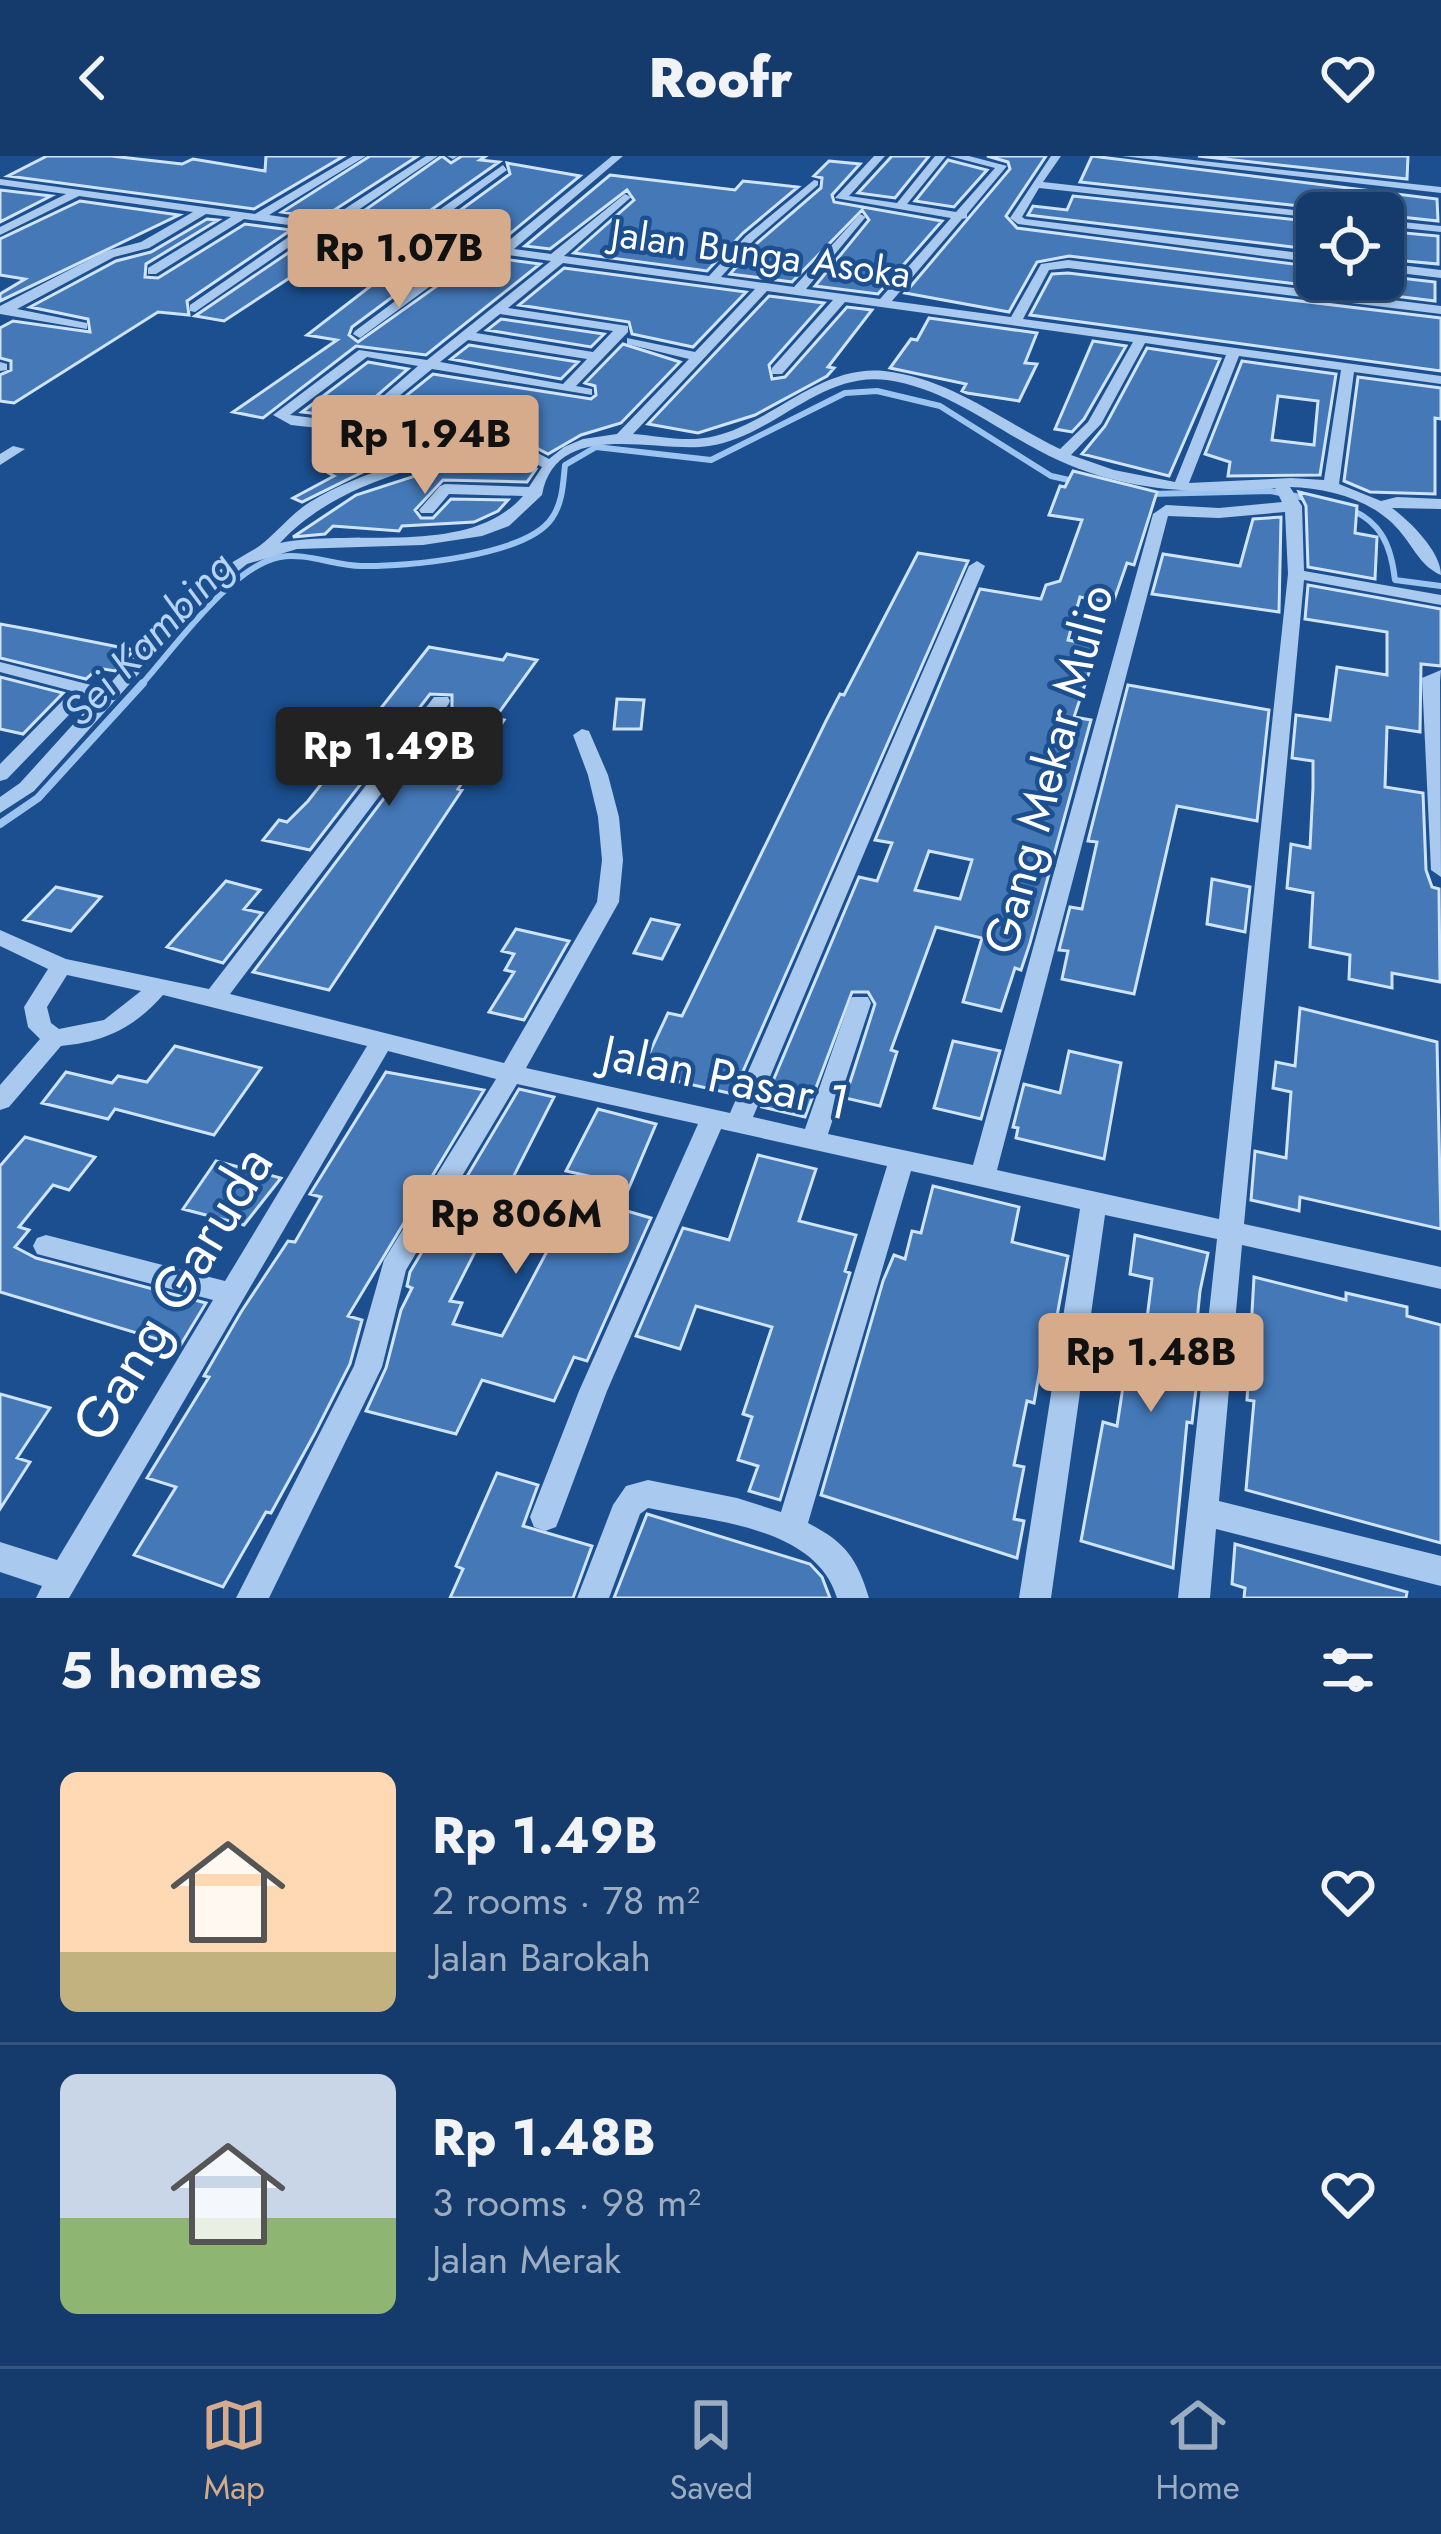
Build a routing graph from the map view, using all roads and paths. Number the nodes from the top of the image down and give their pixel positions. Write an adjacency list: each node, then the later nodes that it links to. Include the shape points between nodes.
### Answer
1 (361, 156): 20 (street)
2 (433, 156): 23 (street)
3 (618, 156): 31 (street)
4 (880, 156): 16 (street, via 841,198)
5 (941, 156): 16 (street)
6 (954, 156): 21 (street, via 1002,163)
7 (1056, 156): 12 (street)
8 (1126, 156): 13 (street)
9 (503, 168): 29 (street)
10 (0, 182): 14 (street, Jalan Bunga Asoka)
11 (814, 183): 37 (street)
12 (1036, 184): 19 (street); 32 (street, via 1018,208 1022,222)
13 (1441, 190)
14 (77, 192): 18 (street, Jalan Bunga Asoka); 25 (street)
15 (626, 197): 33 (street)
16 (899, 207): 21 (street)
17 (376, 208): 26 (street)
18 (204, 210): 20 (street, Jalan Bunga Asoka); 46 (street)
19 (1296, 213)
20 (250, 216): 23 (street, Jalan Bunga Asoka); 35 (street)
21 (963, 216): 42 (street)
22 (860, 217): 40 (street)
23 (319, 226): 26 (street, Jalan Bunga Asoka); 43 (street)
24 (1404, 226): 27 (street)
25 (4, 228)
26 (347, 230): 28 (street, Jalan Bunga Asoka)
27 (1441, 230)
28 (384, 235): 29 (street, Jalan Bunga Asoka); 38 (street)
29 (407, 238): 30 (street, Jalan Bunga Asoka)
30 (476, 247): 31 (street, Jalan Bunga Asoka); 49 (street)
31 (504, 251): 33 (street, Jalan Bunga Asoka)
32 (1296, 256)
33 (557, 258): 37 (street, Jalan Bunga Asoka); 44 (street)
34 (1404, 270): 36 (street)
35 (152, 271)
36 (1441, 274)
37 (712, 280): 39 (street, Jalan Bunga Asoka)
38 (311, 283)
39 (764, 287): 40 (street, Jalan Bunga Asoka); 55 (street)
40 (797, 292): 41 (street, Jalan Bunga Asoka)
41 (842, 298): 42 (street, Jalan Bunga Asoka); 58 (street)
42 (883, 303): 47 (street, Jalan Bunga Asoka)
43 (195, 308)
44 (500, 310): 50 (street); 54 (street, via 623,329)
45 (1441, 310): 47 (street, via 1069,264 1045,267)
46 (3, 311): 48 (street)
47 (1015, 322): 51 (street, Jalan Bunga Asoka)
48 (82, 326)
49 (360, 334)
50 (468, 335): 54 (street); 56 (street)
51 (1141, 339): 53 (street, Jalan Bunga Asoka); 66 (street, via 1094,424)
52 (632, 341): 55 (street)
53 (1234, 352): 57 (street, Jalan Bunga Asoka); 70 (street)
54 (598, 357): 60 (street)
55 (699, 357): 63 (street)
56 (431, 365): 56 (street, via 355,428 280,415 362,354); 60 (street)
57 (1348, 368): 59 (street, Jalan Bunga Asoka); 69 (street)
58 (777, 371)
59 (1441, 380)
60 (566, 389): 61 (street)
61 (587, 392)
62 (398, 410): 64 (street)
63 (623, 435): 66 (street, via 718,440 838,381 879,374 919,382); 68 (street, via 583,443)
64 (500, 439): 68 (street); 76 (street, via 325,497 283,526)
65 (18, 449): 67 (street)
66 (1060, 457): 70 (street)
67 (0, 461)
68 (548, 464): 71 (street)
69 (1331, 486): 72 (street); 74 (street)
70 (1180, 488): 72 (street)
71 (537, 492): 75 (street, via 445,489); 76 (street, via 512,520 479,532)
72 (1289, 496): 79 (street); 101 (street, Gang Mekar Mulio, via 1219,513 1166,510 1158,520)
73 (1441, 504): 74 (street)
74 (1380, 506): 78 (street)
75 (427, 510)
76 (263, 552): 87 (street, via 205,589)
77 (977, 566): 98 (street)
78 (1441, 570)
79 (1296, 574): 80 (street); 103 (street)
80 (1441, 600)
81 (0, 667): 85 (street, via 85,689)
82 (1441, 675): 88 (street, via 1432,678)
83 (441, 701): 92 (street)
84 (582, 735): 96 (street, via 611,831 608,902)
85 (9, 758): 86 (street)
86 (0, 775)
87 (0, 807)
88 (1441, 870)
89 (0, 937): 90 (street, Jalan Pasar 1)
90 (61, 966): 91 (street, Jalan Pasar 1); 94 (street, via 35,1007 40,1027)
91 (157, 987): 92 (street, Jalan Pasar 1); 94 (street, via 117,1025)
92 (214, 998): 95 (street, Jalan Pasar 1)
93 (860, 1003): 99 (street)
94 (54, 1038): 97 (street)
95 (382, 1042): 96 (street, Jalan Pasar 1); 106 (street, Gang Garuda)
96 (507, 1073): 98 (street, Jalan Pasar 1); 113 (street, via 393,1268 368,1367)
97 (0, 1101)
98 (727, 1119): 99 (street, Jalan Pasar 1); 108 (street, via 593,1391)
99 (814, 1138): 100 (street, Jalan Pasar 1)
100 (902, 1158): 101 (street, Jalan Pasar 1); 109 (street)
101 (983, 1176): 102 (street, Jalan Pasar 1)
102 (1094, 1201): 103 (street, Jalan Pasar 1); 116 (street)
103 (1231, 1234): 105 (street, Jalan Pasar 1); 107 (street)
104 (46, 1246): 106 (street)
105 (1441, 1278)
106 (229, 1293): 112 (street, Gang Garuda)
107 (1202, 1511): 111 (street); 117 (street)
108 (545, 1517)
109 (791, 1528): 114 (street, via 637,1496); 115 (street, via 841,1564)
110 (0, 1557): 112 (street)
111 (1441, 1571)
112 (58, 1588)
113 (252, 1598)
114 (593, 1598)
115 (853, 1598)
116 (1035, 1598)
117 (1193, 1598)

